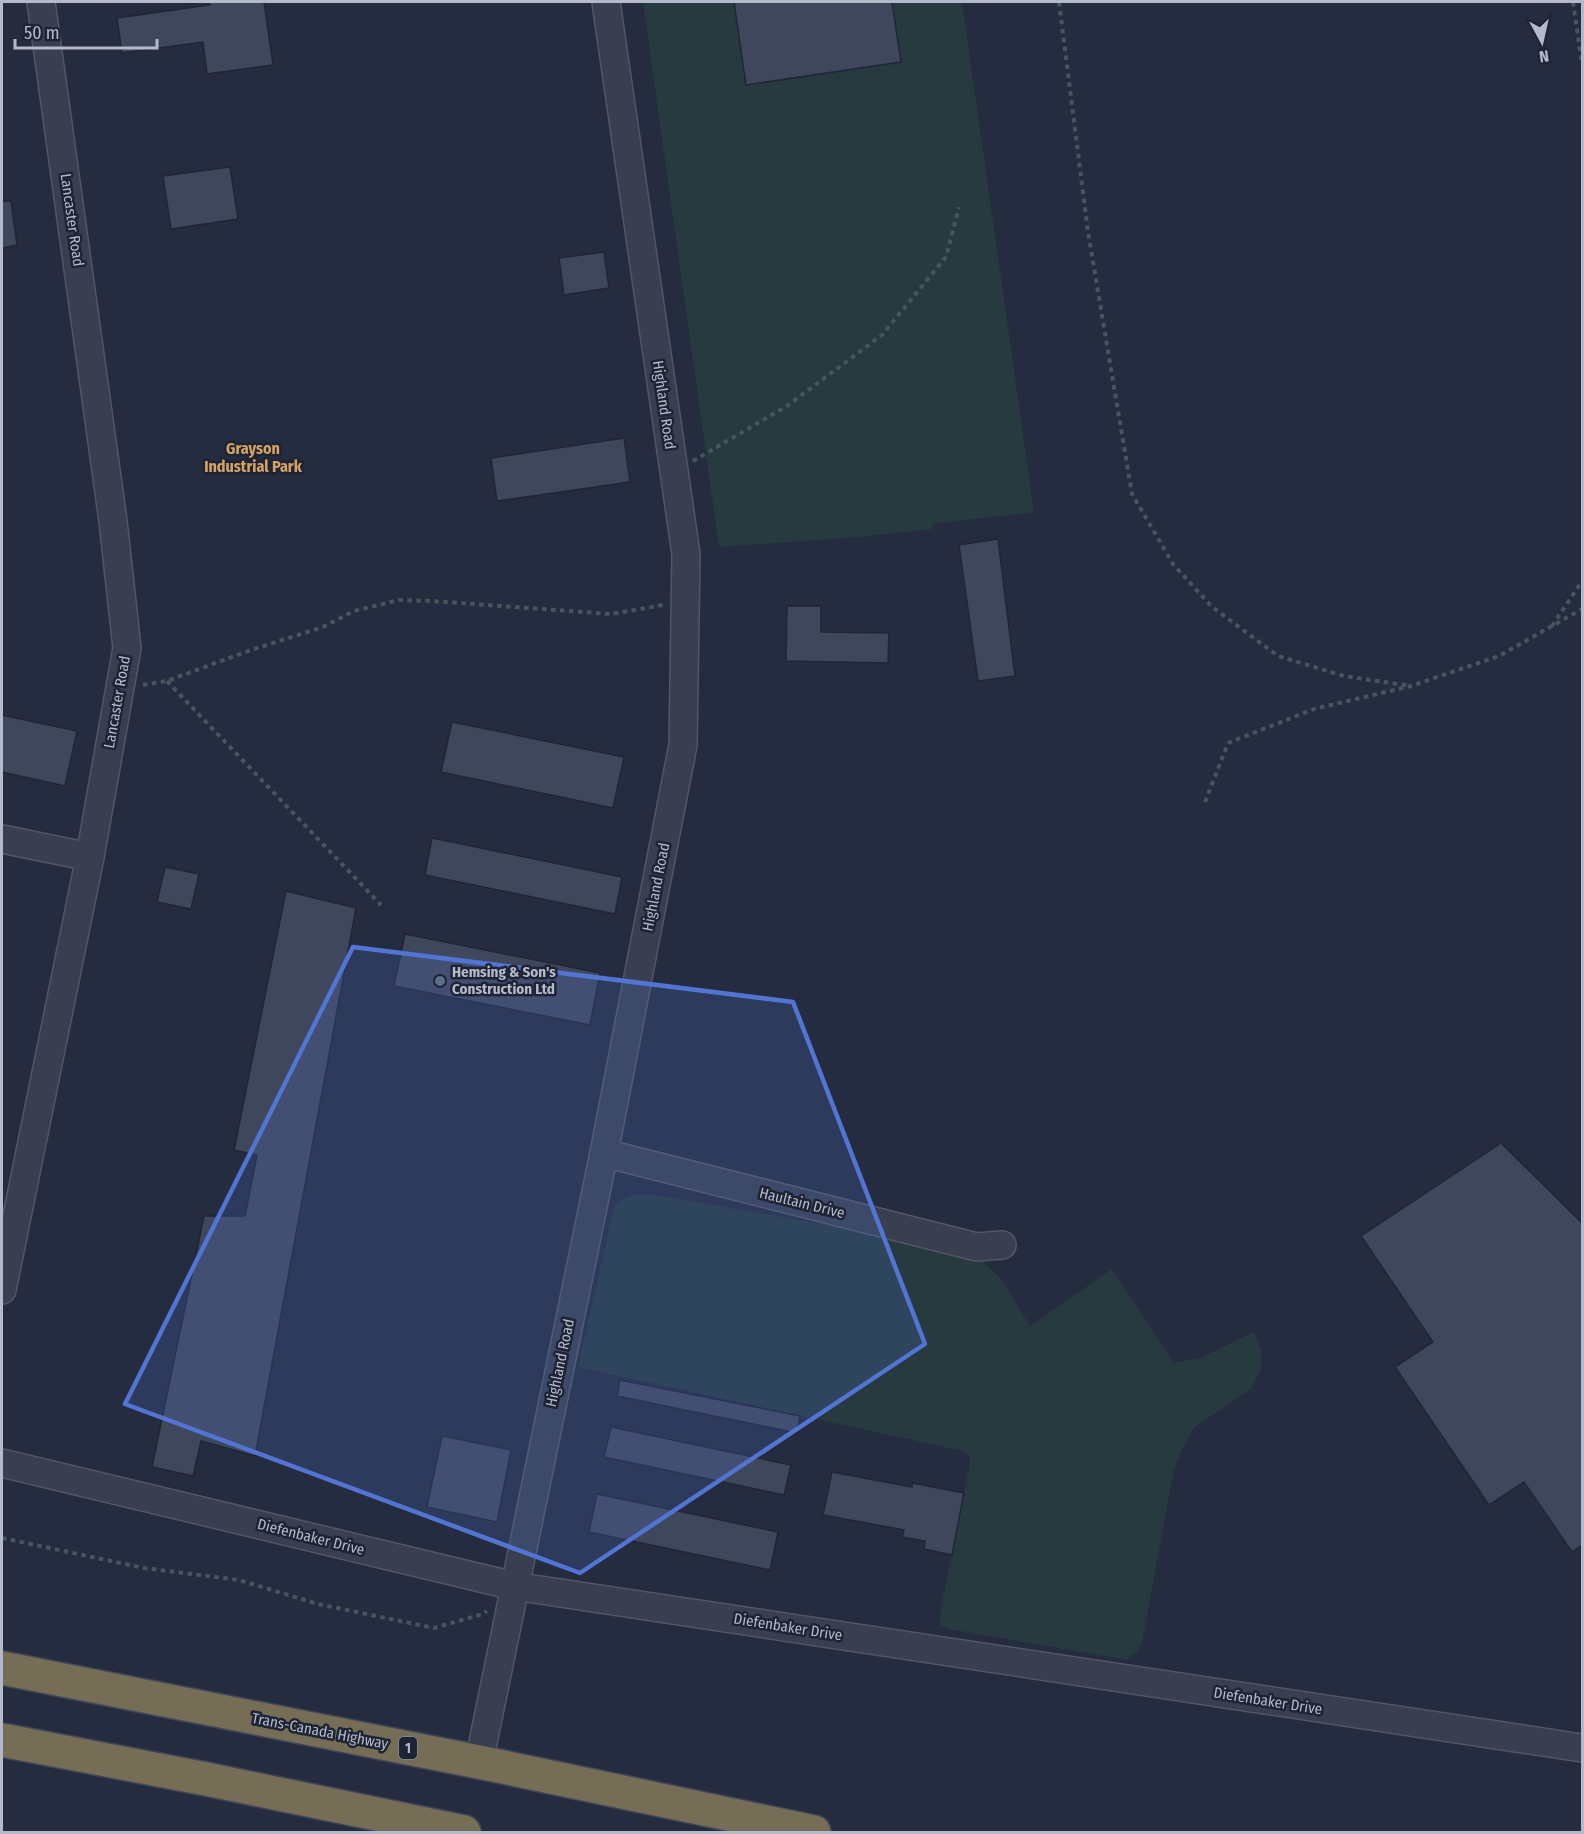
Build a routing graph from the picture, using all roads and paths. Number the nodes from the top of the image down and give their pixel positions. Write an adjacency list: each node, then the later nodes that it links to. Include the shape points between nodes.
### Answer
1 (41, 2): 14 (street, Lancaster Road, via 114,533 127,648)
2 (606, 2): 7 (street, Highland Road)
3 (1059, 2): 13 (path, via 1088,232 1132,494 1173,564 1211,606 1278,656 1344,676)
4 (1573, 2): 5 (path)
5 (1582, 64)
6 (959, 207): 7 (path, via 946,257 882,335 787,406)
7 (674, 472): 9 (street, Highland Road, via 686,554)
8 (1582, 580): 11 (path)
9 (685, 595): 12 (path, via 662,606 611,614 399,600 354,611 323,627); 19 (street, Highland Road, via 683,745)
10 (1582, 609): 11 (path)
11 (1551, 627): 13 (path, via 1499,656)
12 (167, 681): 14 (path); 18 (path)
13 (1411, 686): 15 (path, via 1314,709 1228,743)
14 (119, 688): 17 (street, Lancaster Road)
15 (1205, 802)
16 (2, 840): 17 (street)
17 (90, 857): 21 (street, Lancaster Road)
18 (381, 905)
19 (604, 1153): 20 (street, Haultain Drive, via 977,1247); 24 (street, Highland Road)
20 (1002, 1245)
21 (2, 1290)
22 (2, 1463): 24 (street, Diefenbaker Drive)
23 (2, 1538): 24 (path, via 144,1568 239,1580 318,1604 435,1628 483,1614)
24 (514, 1586): 27 (street, Diefenbaker Drive); 28 (street, Highland Road)
25 (2, 1668): 28 (highway, Trans-Canada Highway / 1)
26 (2, 1740): 29 (highway)
27 (1582, 1748)
28 (479, 1762): 30 (highway, Trans-Canada Highway / 1)
29 (464, 1833)
30 (813, 1833)

